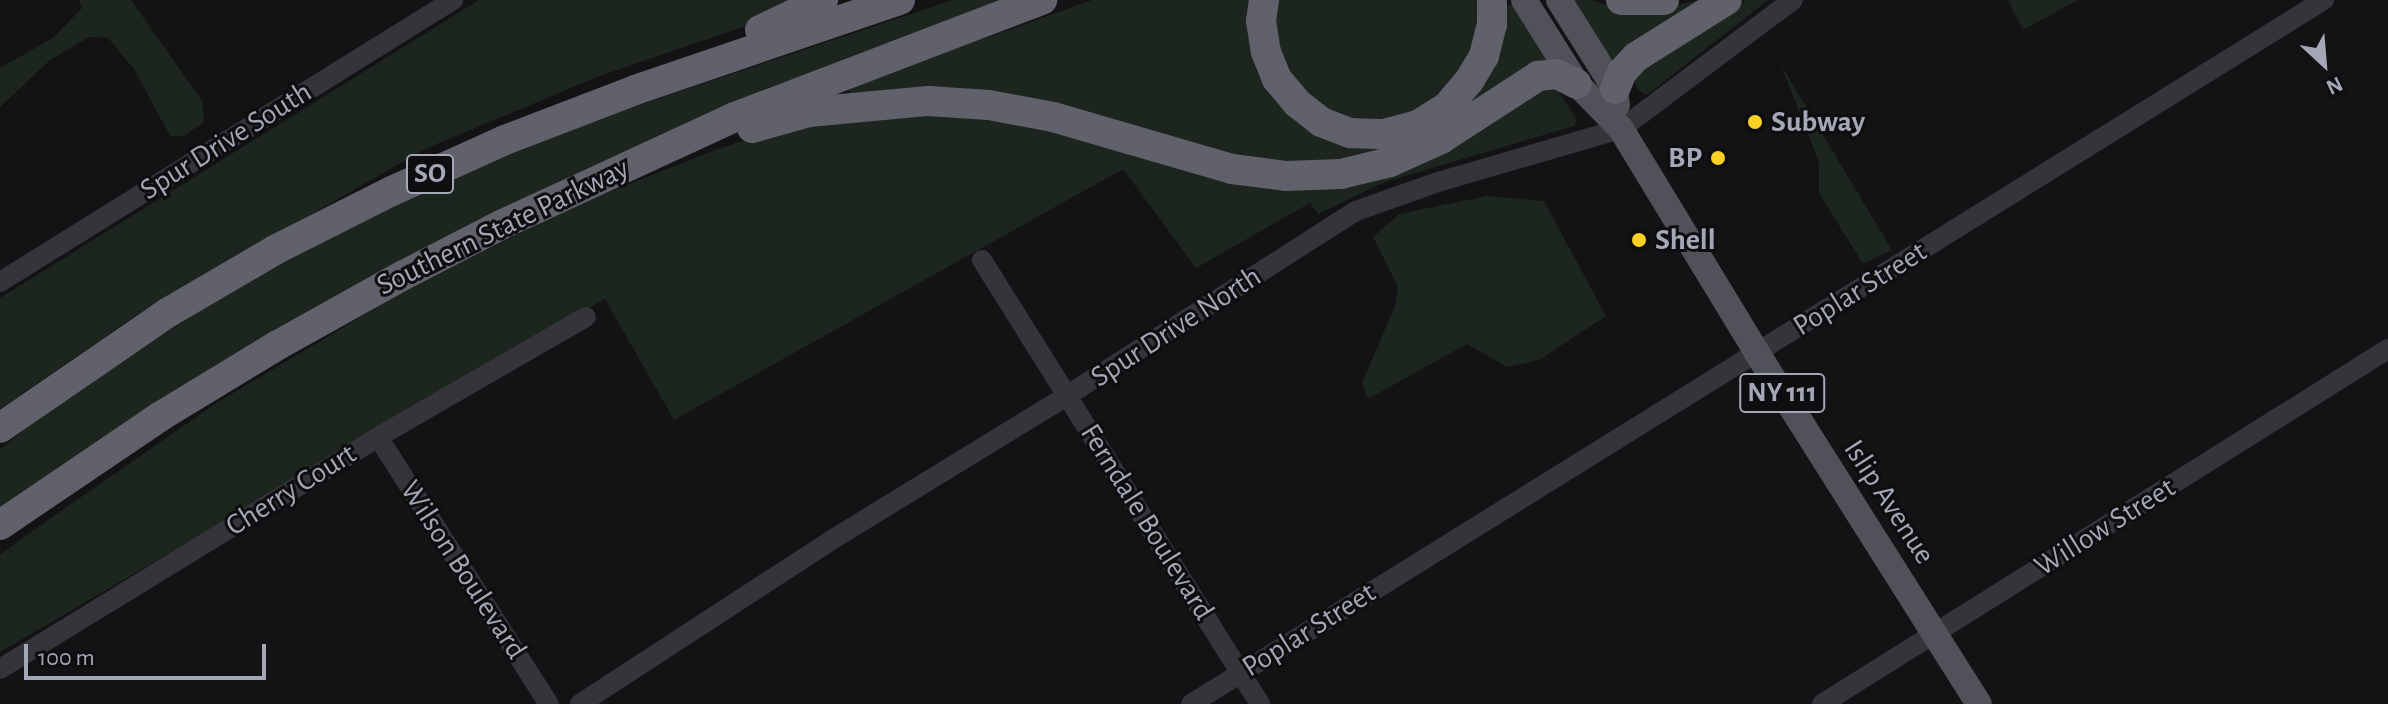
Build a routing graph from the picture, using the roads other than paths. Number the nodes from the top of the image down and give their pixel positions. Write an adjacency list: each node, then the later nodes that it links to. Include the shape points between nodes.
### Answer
1 (453, 0): 20 (street, Spur Drive South)
2 (823, 0): 16 (highway)
3 (900, 0): 16 (highway, SO)
4 (1042, 0): 18 (highway, Southern State Parkway, via 848,72)
5 (1264, 0): 6 (highway, via 1266,52 1277,79 1297,103 1321,122 1350,133 1384,134 1418,125 1447,107 1469,81 1484,56)
6 (1492, 0)
7 (1524, 0): 14 (main road, Islip Avenue / NY 111)
8 (1559, 0): 15 (main road, Islip Avenue / NY 111)
9 (1621, 0): 10 (highway)
10 (1664, 0)
11 (1727, 0): 15 (highway, via 1636,57)
12 (1793, 0): 17 (street, Spur Drive North)
13 (2324, 0): 23 (street, Poplar Street)
14 (1577, 84): 17 (main road, Islip Avenue / NY 111); 18 (highway, via 1557,74 1538,76 1441,139 1390,162 1341,174 1286,176 1232,169 1053,117 928,101 809,112)
15 (1615, 89): 17 (main road, Islip Avenue / NY 111)
16 (635, 90): 25 (highway, SO, via 505,140 275,250 169,312)
17 (1621, 129): 23 (main road, Islip Avenue / NY 111); 24 (street, Spur Drive North, via 1356,211)
18 (635, 162): 27 (highway, Southern State Parkway, via 404,275 278,345)
19 (982, 260): 24 (street, Ferndale Boulevard)
20 (0, 282)
21 (586, 317): 26 (street, Cherry Court)
22 (2388, 349): 28 (street, Willow Street)
23 (1757, 353): 28 (main road, Islip Avenue / NY 111); 30 (street, Poplar Street)
24 (1068, 395): 30 (street, Ferndale Boulevard); 32 (street, Spur Drive North)
25 (0, 428)
26 (378, 437): 29 (street, Cherry Court); 31 (street, Wilson Boulevard)
27 (0, 525)
28 (1935, 633): 35 (street, Willow Street); 36 (main road, Islip Avenue / NY 111)
29 (0, 669)
30 (1241, 673): 33 (street, Poplar Street); 34 (street, Ferndale Boulevard)
31 (549, 704)
32 (580, 704)
33 (1191, 704)
34 (1260, 704)
35 (1822, 704)
36 (1979, 704)

